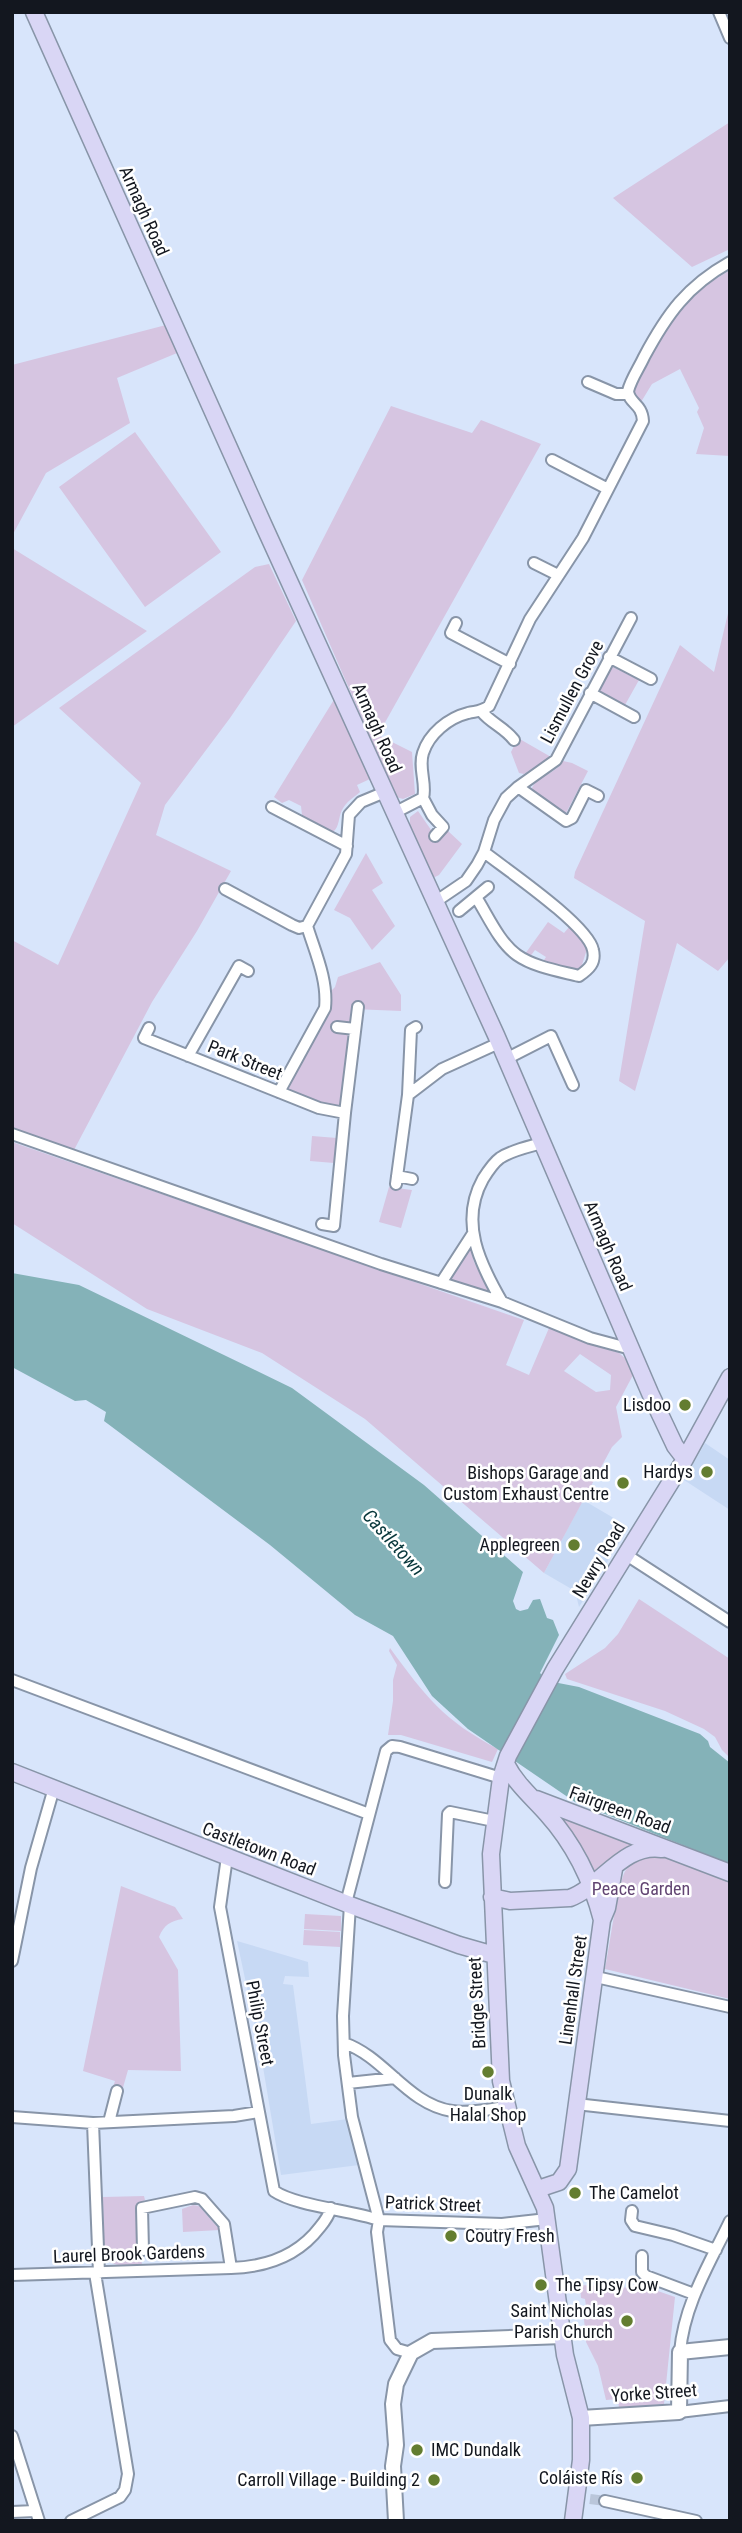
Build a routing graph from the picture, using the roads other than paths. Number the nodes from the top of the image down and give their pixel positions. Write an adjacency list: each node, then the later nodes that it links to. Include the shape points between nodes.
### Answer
1 (34, 12): 21 (main road, Armagh Road)
2 (719, 12): 3 (street)
3 (730, 38)
4 (730, 262): 6 (street, via 686,294 663,320)
5 (588, 382): 6 (street)
6 (628, 394): 8 (street, via 643,421)
7 (552, 460): 8 (street)
8 (608, 489): 10 (street)
9 (534, 563): 10 (street)
10 (558, 575): 14 (street, via 530,619)
11 (631, 618): 13 (street, Lismullen Grove)
12 (456, 623): 14 (street, via 451,633)
13 (609, 657): 15 (street); 16 (street, Lismullen Grove)
14 (510, 664): 17 (street)
15 (651, 679)
16 (590, 693): 18 (street); 20 (street, Lismullen Grove, via 556,760)
17 (482, 712): 19 (street); 23 (street, via 447,722 428,741 422,758)
18 (634, 717)
19 (514, 740)
20 (517, 787): 22 (street, via 566,821 586,790); 30 (street, Lismullen Grove, via 494,820)
21 (385, 792): 26 (main road, Armagh Road); 29 (street, via 360,802 349,815)
22 (598, 796)
23 (423, 798): 26 (street); 28 (street, via 443,827)
24 (296, 805): 27 (street)
25 (272, 807): 27 (street)
26 (394, 813): 34 (main road, Armagh Road)
27 (290, 816): 29 (street)
28 (435, 836)
29 (347, 846): 36 (street)
30 (484, 852): 33 (street, via 580,928 593,948 590,969 579,976 520,957); 34 (street, Lismullen Grove, via 466,881)
31 (488, 887): 33 (street)
32 (225, 889): 36 (street, via 292,925)
33 (476, 897): 35 (street)
34 (435, 902): 43 (main road, Armagh Road)
35 (459, 911)
36 (307, 926): 47 (street, via 327,997)
37 (248, 971): 44 (street, via 239,966)
38 (358, 1007): 42 (street)
39 (337, 1027): 42 (street)
40 (416, 1027): 48 (street, via 411,1030)
41 (149, 1028): 44 (street, Park Street, via 144,1038)
42 (355, 1029): 49 (street)
43 (499, 1043): 45 (main road, Armagh Road); 48 (street, via 442,1069)
44 (188, 1056): 47 (street, Park Street)
45 (506, 1059): 46 (street, via 551,1036); 51 (main road, Armagh Road)
46 (573, 1085)
47 (279, 1092): 49 (street, Park Street)
48 (408, 1095): 52 (street, via 397,1180)
49 (345, 1113): 53 (street, via 334,1226)
50 (12, 1134): 55 (street)
51 (542, 1143): 54 (street, via 509,1153 492,1165 478,1188); 57 (main road, Armagh Road)
52 (412, 1179)
53 (322, 1224)
54 (472, 1235): 55 (street); 56 (street, via 482,1268)
55 (441, 1283): 56 (street)
56 (502, 1302): 57 (street, via 590,1338)
57 (631, 1349): 59 (main road, Armagh Road)
58 (730, 1377): 59 (main road, Newry Road)
59 (685, 1459): 60 (main road, Newry Road)
60 (625, 1554): 61 (street); 63 (main road, Newry Road, via 555,1669)
61 (730, 1622)
62 (12, 1680): 68 (street)
63 (505, 1766): 66 (main road); 67 (main road, Bridge Street); 68 (street, via 392,1746 386,1751)
64 (12, 1772): 65 (main road, Castletown Road)
65 (54, 1788): 71 (main road, Castletown Road); 80 (street)
66 (531, 1797): 67 (main road, Fairgreen Road, via 508,1791); 70 (main road, Fairgreen Road); 75 (main road, Linenhall Street, via 564,1837)
67 (498, 1800): 69 (main road, Bridge Street)
68 (369, 1814): 77 (street)
69 (494, 1821): 74 (street, via 448,1814); 76 (main road, Bridge Street)
70 (675, 1851): 72 (main road, via 637,1852); 73 (main road, Fairgreen Road)
71 (227, 1857): 77 (main road, Castletown Road); 89 (street, Philip Street, via 220,1908)
72 (614, 1868): 75 (main road); 78 (main road)
73 (730, 1872)
74 (445, 1882)
75 (591, 1885): 76 (main road, via 561,1900); 78 (main road, Linenhall Street)
76 (492, 1897): 79 (main road, Bridge Street)
77 (348, 1904): 79 (main road, Castletown Road); 83 (street)
78 (602, 1920): 81 (main road, Linenhall Street)
79 (494, 1955): 88 (main road, Bridge Street, via 499,2065)
80 (12, 1961)
81 (596, 1977): 82 (street); 87 (main road, Linenhall Street)
82 (730, 2007)
83 (344, 2043): 84 (street); 85 (street)
84 (395, 2078): 85 (street); 88 (street, via 436,2107 454,2111)
85 (348, 2083): 99 (street, via 352,2117)
86 (117, 2091): 92 (street)
87 (576, 2104): 91 (street); 94 (main road, Linenhall Street, via 568,2169 559,2182)
88 (506, 2107): 94 (main road, Bridge Street, via 517,2146)
89 (258, 2112): 92 (street); 95 (street, Philip Street, via 272,2186)
90 (12, 2117): 93 (street)
91 (730, 2121)
92 (109, 2122): 93 (street)
93 (93, 2123): 105 (street)
94 (538, 2189): 98 (main road, Bridge Street)
95 (278, 2194): 96 (street, Patrick Street)
96 (331, 2208): 99 (street, Patrick Street); 104 (street, via 319,2229 295,2251 267,2264)
97 (632, 2211): 102 (street, via 635,2226)
98 (547, 2219): 99 (street, Patrick Street, via 502,2224); 108 (main road, Bridge Street)
99 (379, 2220): 111 (street, via 387,2327 390,2340)
100 (730, 2221): 102 (street)
101 (143, 2250): 104 (street, Laurel Brook Gardens, via 142,2208 195,2197 206,2202 225,2224)
102 (716, 2250): 107 (street)
103 (642, 2256): 107 (street, via 646,2276)
104 (231, 2268): 105 (street, Laurel Brook Gardens)
105 (97, 2273): 106 (street, Laurel Brook Gardens); 120 (street, via 128,2474 120,2497)
106 (12, 2275)
107 (694, 2294): 110 (street)
108 (563, 2336): 111 (street, via 446,2341); 114 (main road, Bridge Street)
109 (730, 2347): 110 (street)
110 (680, 2352): 113 (street)
111 (408, 2359): 119 (street, via 393,2404)
112 (730, 2406): 113 (street, Yorke Street)
113 (679, 2412): 114 (street, Yorke Street)
114 (581, 2418): 121 (main road, Bridge Street, via 583,2498)
115 (12, 2437): 118 (street)
116 (605, 2501): 122 (street)
117 (12, 2512): 118 (street)
118 (37, 2516)
119 (392, 2520)
120 (71, 2521)
121 (573, 2521)
122 (696, 2521)

